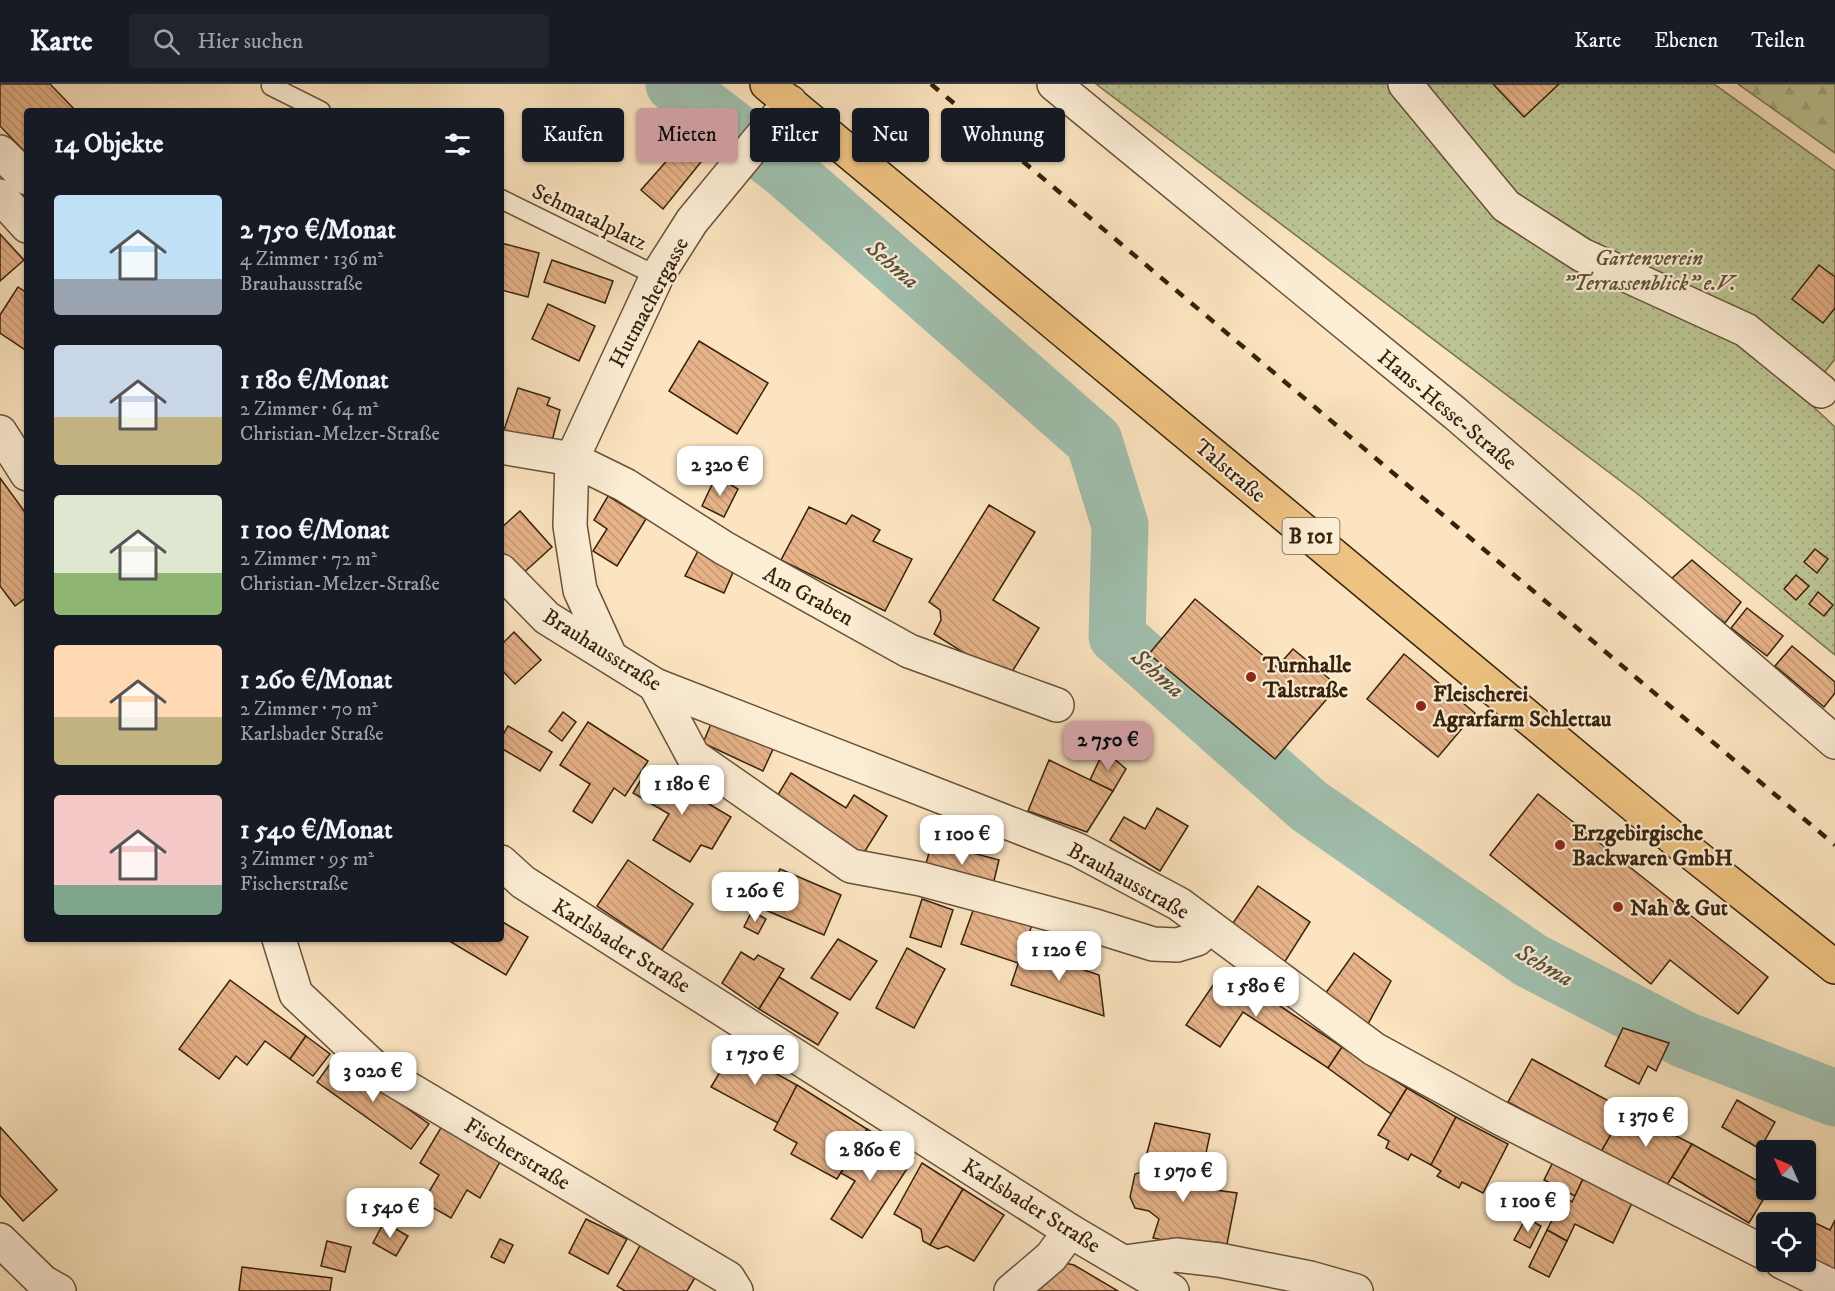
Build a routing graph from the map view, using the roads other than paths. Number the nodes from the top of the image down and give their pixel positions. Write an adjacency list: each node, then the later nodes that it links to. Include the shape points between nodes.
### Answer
1 (1054, 84): 21 (street, Hans-Hesse-Straße, via 1456,414)
2 (1405, 84): 12 (street, via 1506,206 1582,255 1746,330)
3 (271, 86): 5 (lane)
4 (777, 102): 11 (street, Hutmachergasse); 25 (main road, Talstraße / B 101)
5 (315, 108)
6 (0, 152): 7 (street)
7 (24, 175)
8 (0, 196): 10 (street)
9 (504, 200): 11 (lane, Sehmatalplatz)
10 (24, 223)
11 (657, 276): 15 (street, Hutmachergasse)
12 (1821, 391)
13 (0, 432): 16 (street)
14 (504, 448): 15 (street)
15 (572, 459): 18 (street, Hutmachergasse, via 570,526 580,590); 20 (street, Am Graben, via 625,485 724,548 909,651)
16 (24, 469)
17 (504, 574): 18 (street, Brauhausstraße, via 547,618)
18 (609, 654): 19 (street, Brauhausstraße)
19 (655, 685): 23 (street, Brauhausstraße, via 1078,850 1179,904); 23 (street, via 693,756 851,866 921,879 1153,944 1177,945 1197,939)
20 (1058, 705)
21 (1835, 742)
22 (508, 875): 26 (street, Karlsbader Straße)
23 (1208, 927): 28 (street, Brauhausstraße, via 1374,1049)
24 (280, 942): 33 (street, Fischerstraße, via 296,994 377,1070 728,1278)
25 (1835, 967)
26 (1070, 1231): 29 (street, Karlsbader Straße); 34 (street, via 1051,1257)
27 (0, 1240): 32 (street, via 43,1282)
28 (1756, 1248)
29 (1125, 1262): 35 (street, Karlsbader Straße); 36 (street, via 1176,1255 1219,1260)
30 (1802, 1272): 31 (street)
31 (1835, 1288)
32 (59, 1291)
33 (736, 1291)
34 (1011, 1291)
35 (1172, 1291)
36 (1356, 1291)

